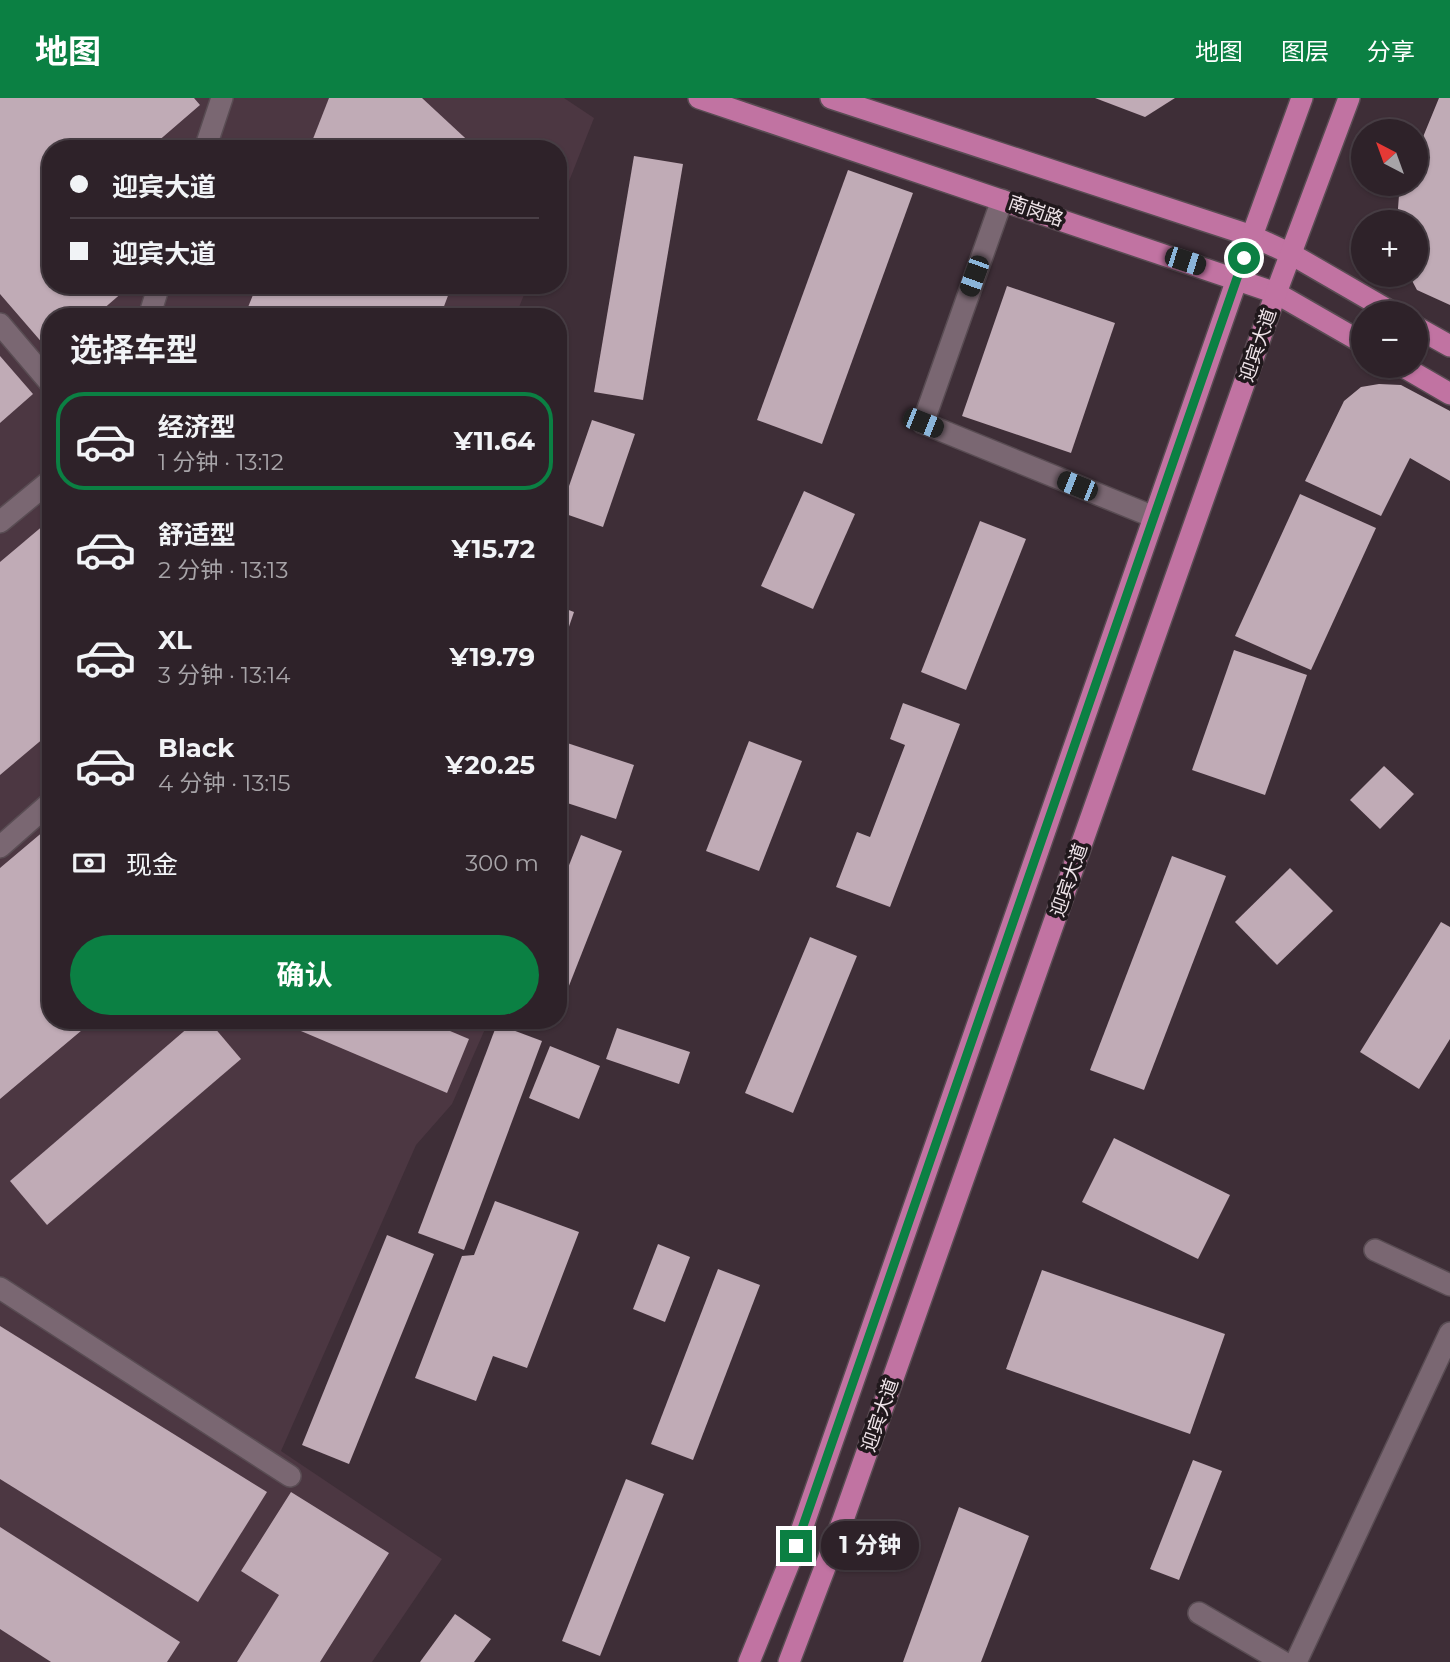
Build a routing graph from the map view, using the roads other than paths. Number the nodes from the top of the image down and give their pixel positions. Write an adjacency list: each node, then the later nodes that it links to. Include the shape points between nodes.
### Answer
1 (222, 98): 6 (street)
2 (699, 98): 7 (main road, 南岗路)
3 (831, 98): 8 (main road)
4 (1303, 98): 8 (main road, 迎宾大道)
5 (1349, 98): 9 (main road, 迎宾大道)
6 (208, 140)
7 (1002, 200): 10 (main road, 南岗路); 21 (street, via 923,423)
8 (1252, 236): 9 (main road); 10 (main road, 迎宾大道)
9 (1291, 254): 11 (main road, 迎宾大道); 12 (main road)
10 (1237, 279): 11 (main road, 南岗路); 21 (main road, 迎宾大道)
11 (1276, 293): 15 (main road, 南岗路); 32 (main road, 迎宾大道)
12 (1372, 301)
13 (0, 324): 17 (street)
14 (1428, 334): 16 (main road)
15 (1351, 336)
16 (1450, 346)
17 (42, 373)
18 (1423, 378): 19 (main road)
19 (1450, 394)
20 (42, 487): 22 (street)
21 (1154, 517): 31 (main road, 迎宾大道, via 796,1546)
22 (0, 522)
23 (42, 810): 24 (street)
24 (0, 847)
25 (1375, 1250): 26 (street)
26 (1450, 1285)
27 (0, 1288): 29 (street)
28 (1450, 1333): 34 (street)
29 (290, 1476)
30 (1199, 1613): 33 (street)
31 (749, 1662)
32 (789, 1662)
33 (1283, 1662)
34 (1296, 1662)

